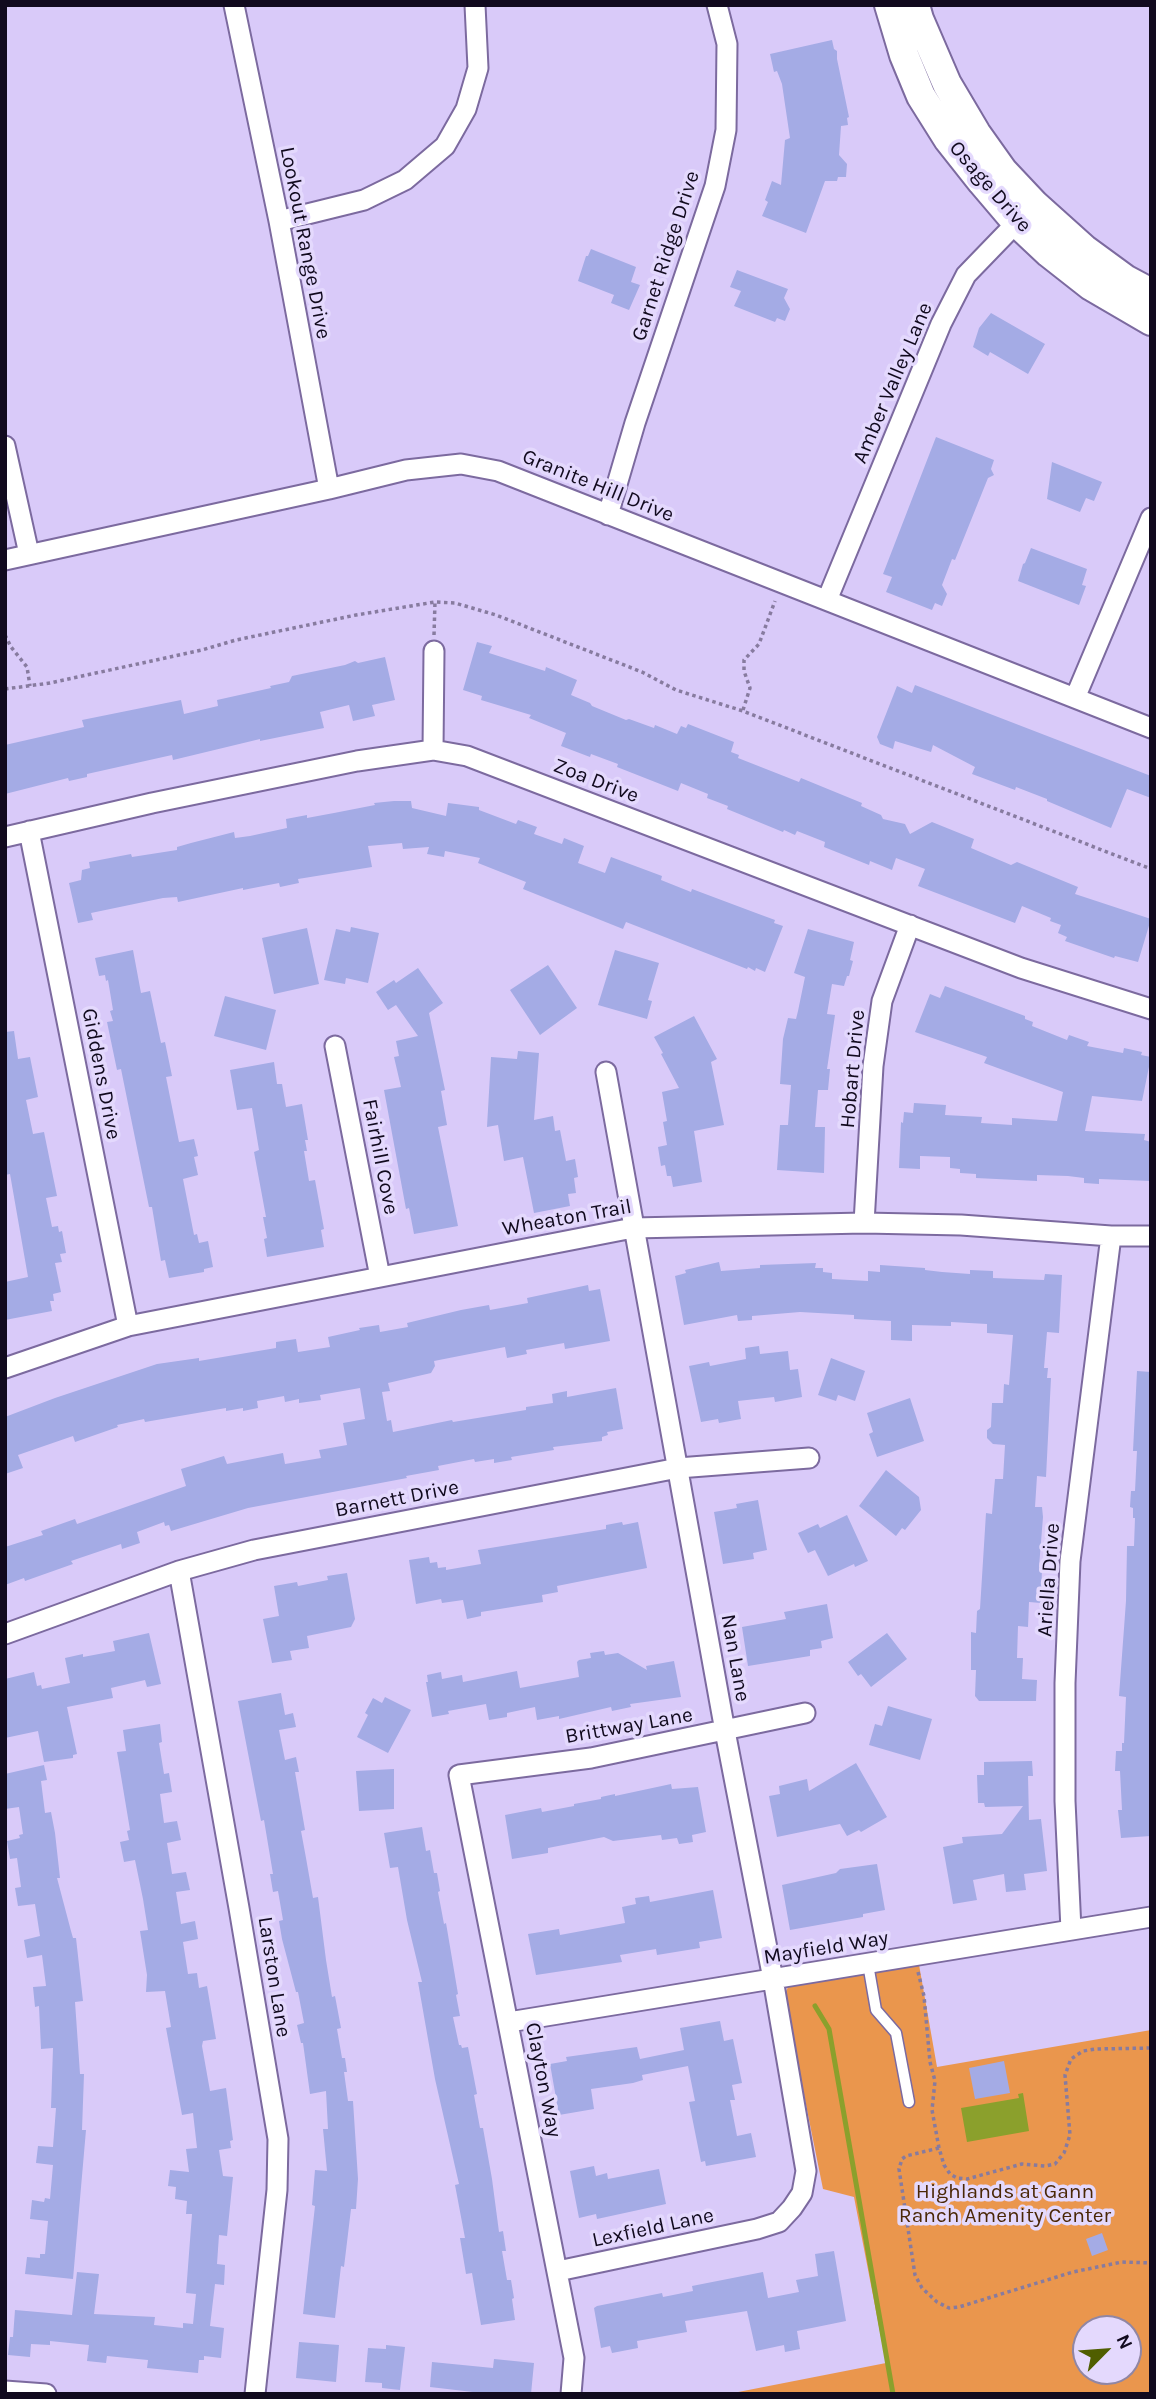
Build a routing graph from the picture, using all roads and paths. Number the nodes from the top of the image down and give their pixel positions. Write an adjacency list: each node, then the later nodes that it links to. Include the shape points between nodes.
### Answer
1 (234, 5): 7 (street, Lookout Range Drive)
2 (475, 5): 7 (street, via 478,68 466,110 445,146 405,180 364,200)
3 (717, 5): 12 (street, Garnet Ridge Drive, via 726,44 726,130 715,187)
4 (889, 5): 6 (street, Osage Drive, via 922,96 948,139)
5 (915, 5): 6 (street, Osage Drive, via 947,84)
6 (1026, 214): 8 (street, Osage Drive); 9 (street, Osage Drive, via 1049,253 1091,286); 16 (street, Amber Valley Lane, via 965,275 940,324)
7 (279, 221): 11 (street, Lookout Range Drive)
8 (1151, 293)
9 (1151, 321)
10 (5, 446): 14 (street)
11 (328, 489): 12 (street, Granite Hill Drive, via 406,470 461,464 498,471); 14 (street, Granite Hill Drive)
12 (608, 515): 16 (street, Granite Hill Drive)
13 (1151, 519): 23 (street)
14 (29, 554): 15 (street, Granite Hill Drive)
15 (5, 559)
16 (827, 600): 23 (street, Granite Hill Drive)
17 (775, 601): 24 (path, via 759,644 744,660 750,688)
18 (435, 602): 20 (path); 21 (path, via 304,625); 24 (path, via 496,615 642,672 676,690)
19 (5, 635): 21 (path, via 27,667)
20 (434, 651): 26 (street)
21 (30, 686): 22 (path)
22 (5, 688)
23 (1075, 698): 25 (street, Granite Hill Drive)
24 (743, 711): 29 (path)
25 (1151, 727)
26 (433, 750): 27 (street, Zoa Drive, via 357,761); 30 (street, Zoa Drive, via 467,756)
27 (29, 831): 28 (street, Zoa Drive); 39 (street, Giddens Drive)
28 (5, 837)
29 (1151, 869)
30 (910, 925): 31 (street, Zoa Drive, via 1021,968); 34 (street, Hobart Drive, via 882,1001 873,1066)
31 (1151, 1009)
32 (335, 1046): 38 (street, Fairhill Cove)
33 (606, 1072): 35 (street, Nan Lane)
34 (864, 1223): 35 (street, Wheaton Trail); 36 (street, Wheaton Trail)
35 (633, 1228): 38 (street, Wheaton Trail); 42 (street, Nan Lane)
36 (1111, 1236): 37 (street, Wheaton Trail); 49 (street, Ariella Drive, via 1070,1561 1065,1801)
37 (1151, 1237)
38 (380, 1277): 39 (street, Wheaton Trail)
39 (128, 1326): 40 (street, Wheaton Trail)
40 (5, 1368)
41 (809, 1458): 42 (street, Barnett Drive)
42 (678, 1468): 43 (street, Barnett Drive, via 254,1549); 46 (street, Nan Lane)
43 (179, 1571): 44 (street, Barnett Drive); 62 (street, Larston Lane, via 278,2139 277,2190)
44 (5, 1634)
45 (805, 1713): 46 (street, Brittway Lane)
46 (725, 1731): 47 (street, Brittway Lane, via 592,1758); 52 (street, Nan Lane)
47 (459, 1775): 53 (street, Clayton Way)
48 (1151, 1917): 49 (street, Mayfield Way)
49 (1071, 1930): 50 (street, Mayfield Way)
50 (915, 1956): 51 (street, Mayfield Way); 56 (path, via 935,2081 932,2110)
51 (868, 1964): 52 (street, Mayfield Way); 55 (lane, via 876,2010 896,2033)
52 (773, 1979): 53 (street, Mayfield Way); 57 (street, Nan Lane, via 806,2171 802,2193 792,2208 779,2222)
53 (509, 2022): 59 (street, Clayton Way)
54 (1151, 2048): 56 (path, via 1096,2049 1071,2059 1065,2075 1070,2135 1055,2164 1022,2164 967,2179 950,2174)
55 (909, 2102)
56 (939, 2148): 58 (path, via 906,2156 899,2168 915,2275 937,2302 959,2307 1095,2267)
57 (757, 2230): 59 (street, Lexfield Lane)
58 (1151, 2263)
59 (558, 2272): 63 (street, Clayton Way, via 574,2358)
60 (5, 2391): 61 (street)
61 (46, 2394)
62 (255, 2394)
63 (571, 2394)

